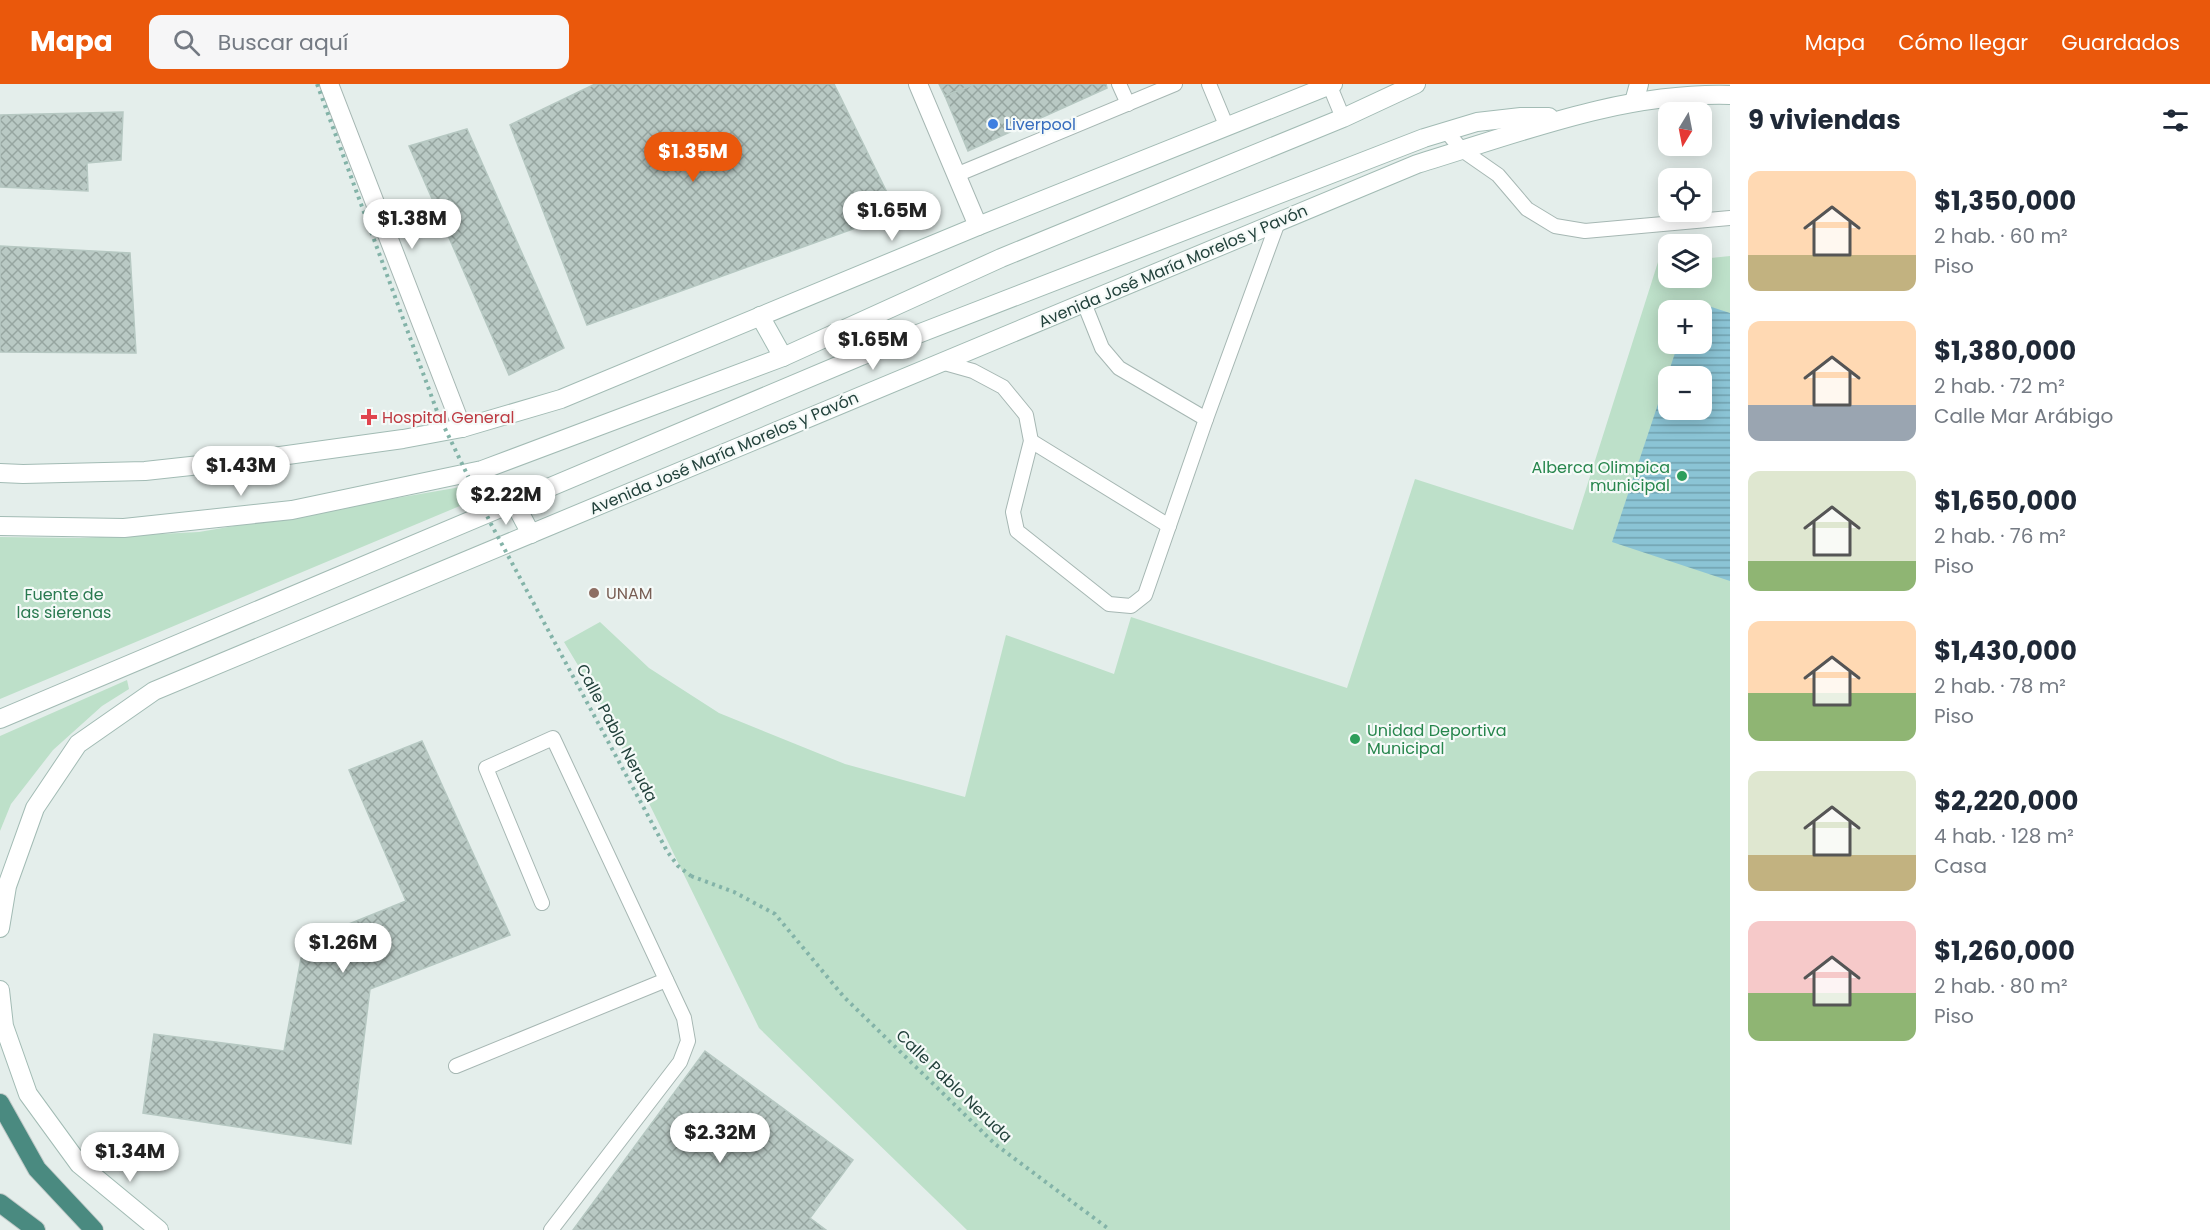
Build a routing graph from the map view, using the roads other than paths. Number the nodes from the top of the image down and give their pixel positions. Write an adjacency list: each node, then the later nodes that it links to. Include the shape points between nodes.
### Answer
1 (329, 84): 26 (main road)
2 (918, 84): 17 (main road)
3 (1119, 84): 11 (lane)
4 (1174, 84): 11 (lane)
5 (1209, 84): 14 (lane)
6 (1330, 84): 12 (lane); 14 (main road)
7 (1416, 84): 12 (main road)
8 (1639, 84): 10 (main road)
9 (1730, 95): 10 (main road, Avenida José María Morelos y Pavón)
10 (1634, 102): 13 (main road, Avenida José María Morelos y Pavón)
11 (1128, 104): 17 (lane)
12 (1342, 118): 23 (main road, via 1001,258)
13 (1565, 118): 15 (main road, Avenida José María Morelos y Pavón, via 1510,118); 16 (main road, Avenida José María Morelos y Pavón)
14 (1226, 125): 20 (main road)
15 (1446, 131): 16 (lane); 29 (main road, Avenida José María Morelos y Pavón, via 861,356)
16 (1462, 150): 18 (lane, via 1498,175 1527,209 1555,226 1584,231); 19 (main road, Avenida José María Morelos y Pavón, via 1417,164)
17 (956, 175): 20 (main road)
18 (1730, 218)
19 (1278, 222): 21 (main road, Avenida José María Morelos y Pavón); 25 (lane)
20 (978, 226): 22 (main road)
21 (1084, 303): 24 (main road, Avenida José María Morelos y Pavón); 25 (lane, via 1102,348 1119,368)
22 (760, 316): 23 (main road); 26 (main road, via 561,399)
23 (783, 357): 30 (main road, via 482,470 292,510 124,528)
24 (941, 362): 27 (lane, via 973,371 1003,387 1026,415); 32 (main road, Avenida José María Morelos y Pavón)
25 (1206, 418): 31 (lane)
26 (462, 428): 28 (main road, via 332,449 145,471)
27 (1031, 441): 31 (lane); 31 (lane, via 1012,512 1017,531 1109,604 1131,606 1145,595)
28 (0, 473)
29 (514, 502): 32 (main road); 33 (main road, Avenida José María Morelos y Pavón)
30 (0, 526)
31 (1169, 526)
32 (531, 534): 35 (main road, Avenida José María Morelos y Pavón, via 154,691 78,744 35,808 7,886)
33 (0, 719)
34 (542, 903): 36 (lane, via 486,768 553,738)
35 (0, 928)
36 (666, 980): 38 (lane); 44 (lane, via 684,1018 688,1041 680,1062)
37 (0, 990): 43 (main road, via 4,1026 28,1094 79,1164)
38 (456, 1066)
39 (0, 1103): 42 (highway, via 37,1169)
40 (0, 1203): 41 (highway)
41 (36, 1230)
42 (94, 1230)
43 (159, 1230)
44 (551, 1230)

